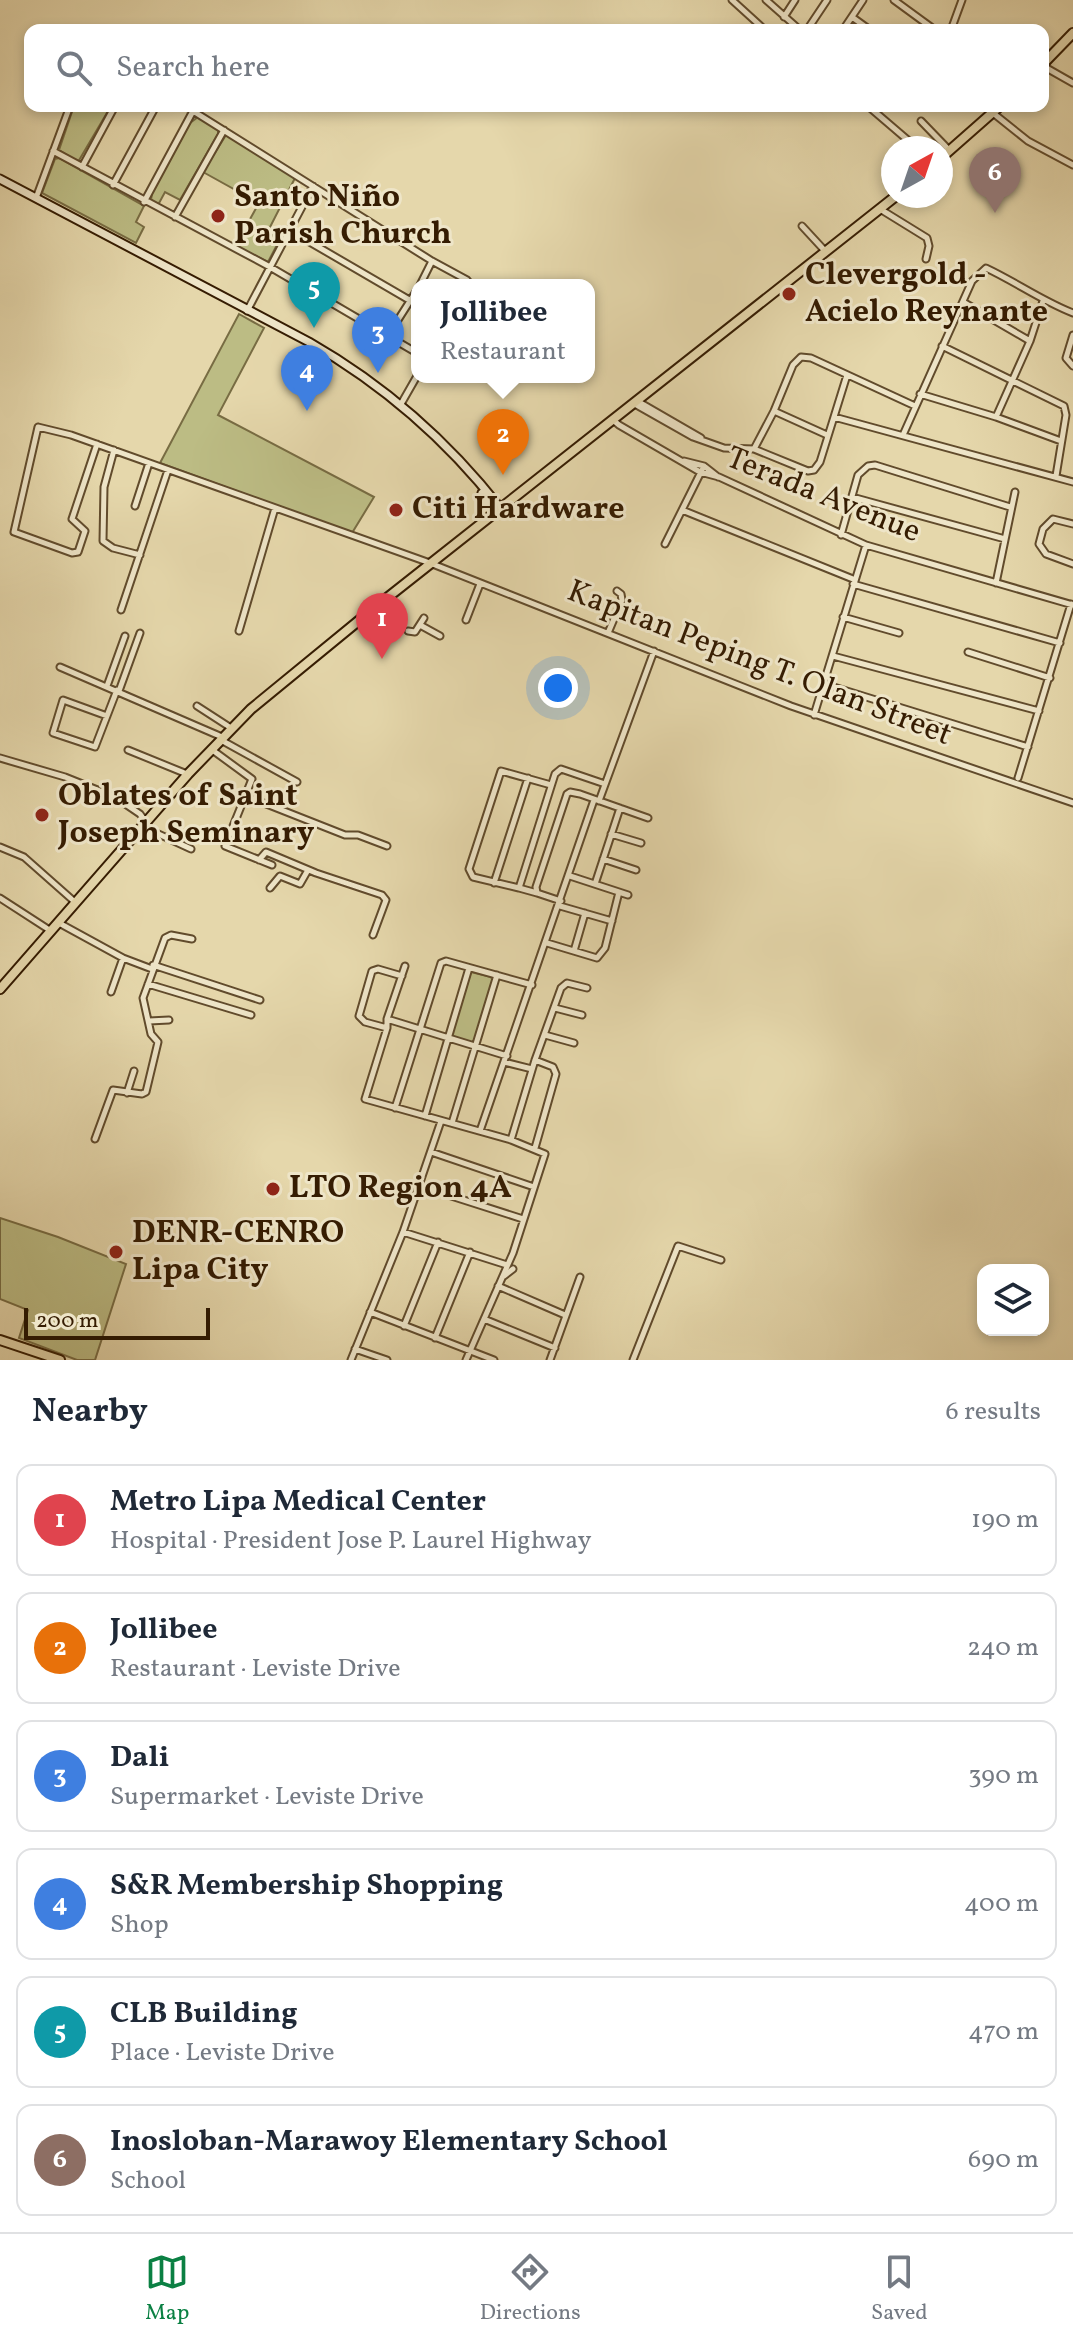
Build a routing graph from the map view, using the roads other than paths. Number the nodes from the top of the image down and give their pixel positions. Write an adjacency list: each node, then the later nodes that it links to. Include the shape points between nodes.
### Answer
1 (732, 0): 11 (street)
2 (766, 0): 9 (street)
3 (795, 0): 9 (street)
4 (827, 0): 13 (street)
5 (863, 0): 10 (street)
6 (894, 0): 16 (street)
7 (953, 0): 8 (street)
8 (961, 2): 17 (street)
9 (784, 17): 12 (street)
10 (852, 17): 14 (street); 15 (street)
11 (758, 24)
12 (793, 24)
13 (811, 24)
14 (847, 24)
15 (862, 24)
16 (927, 24)
17 (953, 24)
18 (1073, 33): 19 (main road)
19 (1049, 59)
20 (1049, 69): 21 (street)
21 (1073, 83)
22 (68, 112): 35 (street)
23 (112, 112): 37 (street)
24 (153, 112): 39 (street)
25 (192, 112): 42 (street)
26 (195, 112): 31 (street)
27 (875, 112): 32 (street)
28 (993, 112): 34 (main road)
29 (999, 112): 36 (street, via 1028,141)
30 (921, 121): 33 (street)
31 (224, 130): 40 (street); 44 (street)
32 (903, 136)
33 (936, 136)
34 (953, 148)
35 (53, 151): 37 (street); 41 (street)
36 (1073, 165)
37 (82, 167): 39 (street)
38 (0, 179): 41 (main road)
39 (113, 185): 42 (street)
40 (313, 186): 46 (street); 49 (street)
41 (36, 198): 56 (main road)
42 (144, 202): 44 (street)
43 (880, 209): 47 (main road); 48 (street, via 927,238)
44 (175, 217): 50 (street)
45 (802, 226): 47 (street)
46 (289, 230): 50 (street); 53 (street)
47 (826, 252): 69 (main road)
48 (926, 259)
49 (432, 261): 51 (street); 52 (street)
50 (270, 267): 56 (street); 59 (street)
51 (422, 279)
52 (465, 279)
53 (411, 301): 59 (street)
54 (1043, 301): 55 (street, via 986,268 972,281); 57 (street); 61 (street)
55 (963, 302): 61 (street); 62 (street)
56 (247, 311): 58 (main road)
57 (1073, 313)
58 (291, 334): 70 (main road, via 346,364); 93 (main road, via 418,423)
59 (389, 334): 63 (street)
60 (1072, 340): 64 (street, via 1066,358)
61 (1030, 341): 66 (street)
62 (942, 346): 66 (street); 68 (street)
63 (411, 349)
64 (1073, 366)
65 (847, 375): 71 (street); 72 (street, via 801,357); 73 (street)
66 (1011, 381): 74 (street); 78 (street, via 1064,406)
67 (413, 383): 70 (street)
68 (920, 394): 71 (street); 74 (street)
69 (634, 402): 75 (main road); 80 (street, via 724,448)
70 (401, 404): 93 (main road, via 454,453)
71 (915, 406): 77 (street)
72 (774, 411): 76 (street); 80 (street)
73 (834, 417): 76 (street); 77 (street)
74 (996, 417): 78 (street)
75 (612, 419): 83 (street, Terada Avenue); 93 (main road)
76 (827, 435): 80 (street, via 814,470)
77 (903, 435): 85 (street)
78 (1061, 441): 85 (street)
79 (97, 444): 79 (street, Kapitan Peping T. Olan Street, via 38,427 14,532 78,552 85,531 72,519); 81 (street, Kapitan Peping T. Olan Street)
80 (754, 449)
81 (114, 450): 82 (street, Kapitan Peping T. Olan Street); 99 (street, via 104,487 103,541)
82 (149, 463): 84 (street, Kapitan Peping T. Olan Street); 89 (street)
83 (702, 469): 92 (street); 95 (street, Terada Avenue)
84 (168, 470): 91 (street, Kapitan Peping T. Olan Street); 99 (street)
85 (1056, 476): 86 (street)
86 (1073, 482)
87 (1015, 492): 90 (street)
88 (852, 497): 90 (street, via 863,468 875,465); 95 (street); 96 (street)
89 (135, 506)
90 (1010, 507): 96 (street)
91 (275, 508): 100 (street, Kapitan Peping T. Olan Street); 114 (street)
92 (682, 510): 97 (street); 102 (street)
93 (498, 511): 100 (main road)
94 (1073, 524): 101 (street, via 1053,519 1039,544 1046,554)
95 (841, 535): 98 (street, Terada Avenue)
96 (1005, 539): 103 (street)
97 (665, 544)
98 (866, 545): 102 (street); 103 (street, Terada Avenue)
99 (140, 555): 108 (street)
100 (430, 563): 104 (street, Kapitan Peping T. Olan Street); 107 (main road)
101 (1073, 564)
102 (853, 582): 109 (street); 121 (street)
103 (996, 583): 106 (street, Terada Avenue)
104 (480, 584): 111 (street); 117 (street, Kapitan Peping T. Olan Street)
105 (617, 591): 117 (street, via 622,600)
106 (1072, 605): 121 (street)
107 (373, 609): 113 (street); 134 (main road)
108 (121, 610)
109 (843, 617): 118 (street); 124 (street)
110 (424, 618): 112 (street)
111 (466, 620)
112 (420, 625): 115 (street, via 415,632); 120 (street)
113 (399, 626)
114 (239, 631)
115 (408, 631)
116 (140, 633): 129 (street)
117 (608, 633): 122 (street, Kapitan Peping T. Olan Street)
118 (899, 633)
119 (125, 636): 128 (street)
120 (440, 636)
121 (1060, 643): 126 (street)
122 (654, 651): 132 (street, Kapitan Peping T. Olan Street); 144 (street)
123 (968, 652): 126 (street)
124 (833, 656): 127 (street); 131 (street)
125 (60, 667): 128 (street)
126 (1050, 678): 131 (street)
127 (824, 684): 132 (street); 136 (street)
128 (107, 686): 129 (street)
129 (118, 690): 133 (street); 135 (street)
130 (197, 706): 134 (street)
131 (1039, 711): 136 (street)
132 (814, 715): 148 (street, Kapitan Peping T. Olan Street)
133 (107, 716): 133 (street, via 95,747 53,733 63,700)
134 (231, 728): 135 (main road)
135 (221, 738): 137 (main road); 143 (street)
136 (1028, 747): 142 (street)
137 (211, 749): 140 (main road); 146 (street, via 252,779)
138 (128, 750): 140 (street)
139 (0, 758): 151 (street, via 115,797)
140 (188, 774): 151 (main road)
141 (528, 778): 145 (street); 163 (street); 163 (street, via 501,771 469,869 473,877)
142 (1018, 778)
143 (297, 782)
144 (605, 784): 145 (street, via 561,769); 147 (street)
145 (551, 785): 166 (street)
146 (246, 796): 154 (street); 158 (street, via 225,846)
147 (597, 800): 149 (street); 162 (street); 168 (street, via 567,794)
148 (1073, 803)
149 (620, 808): 150 (street); 152 (street)
150 (648, 818)
151 (145, 823): 156 (street); 171 (main road)
152 (611, 834): 153 (street); 157 (street)
153 (641, 843)
154 (387, 846)
155 (0, 847): 171 (street, via 24,857)
156 (191, 849)
157 (603, 859): 161 (street); 164 (street)
158 (259, 860): 159 (street); 160 (street, via 266,852)
159 (272, 865)
160 (308, 870): 165 (street, via 300,884 280,876); 177 (street, via 385,897)
161 (636, 870)
162 (570, 876): 164 (street); 172 (street)
163 (494, 883): 166 (street)
164 (595, 884): 167 (street)
165 (270, 888)
166 (519, 888): 168 (street)
167 (619, 892): 169 (street); 174 (street)
168 (537, 893): 172 (street)
169 (628, 895)
170 (0, 898): 176 (street)
171 (76, 903): 175 (main road)
172 (561, 904): 173 (street); 179 (street)
173 (585, 913): 174 (street); 180 (street)
174 (612, 921): 180 (street, via 597,958)
175 (59, 923): 176 (main road); 181 (street)
176 (51, 931): 190 (main road)
177 (373, 935)
178 (192, 939): 183 (street, via 168,936)
179 (547, 943): 180 (street); 188 (street)
180 (574, 951)
181 (123, 958): 183 (street); 191 (street)
182 (405, 966): 186 (street)
183 (153, 967): 187 (street); 192 (street)
184 (469, 968): 185 (street); 200 (street, via 441,963); 202 (street)
185 (497, 975): 188 (street); 204 (street)
186 (402, 976): 196 (street); 199 (street, via 372,971 359,1016)
187 (148, 984): 194 (street); 198 (street, via 143,1005)
188 (532, 985): 205 (street)
189 (587, 988): 193 (street, via 564,984)
190 (0, 989)
191 (111, 992)
192 (260, 1000)
193 (555, 1008): 195 (street); 201 (street)
194 (251, 1015)
195 (582, 1015)
196 (387, 1019): 199 (street); 200 (street)
197 (169, 1020): 198 (street)
198 (149, 1021): 209 (street, via 158,1044 152,1076 145,1094)
199 (387, 1028): 210 (street, via 364,1096)
200 (418, 1030): 202 (street); 210 (street)
201 (545, 1035): 203 (street); 206 (street)
202 (447, 1039): 204 (street); 211 (street)
203 (574, 1043)
204 (476, 1047): 205 (street); 213 (street)
205 (505, 1059): 207 (street); 214 (street)
206 (535, 1060): 207 (street); 217 (street, via 553,1067 556,1074)
207 (532, 1069): 216 (street)
208 (134, 1071): 209 (street)
209 (127, 1093): 215 (street, via 112,1091)
210 (395, 1108): 211 (street)
211 (425, 1117): 212 (street)
212 (441, 1121): 213 (street); 218 (street)
213 (452, 1123): 214 (street)
214 (480, 1131): 216 (street)
215 (95, 1139)
216 (511, 1140): 217 (street)
217 (535, 1148): 220 (street, via 545,1154)
218 (431, 1152): 219 (street); 220 (street)
219 (420, 1186): 221 (street); 222 (street)
220 (534, 1187): 221 (street)
221 (523, 1219): 226 (street)
222 (403, 1232): 223 (street); 229 (street)
223 (438, 1242): 224 (street); 232 (street)
224 (470, 1252): 226 (street); 233 (street)
225 (721, 1260): 244 (street, via 678,1246)
226 (512, 1265): 228 (street)
227 (580, 1277): 230 (street)
228 (498, 1286): 230 (street); 231 (street)
229 (370, 1312): 232 (street); 236 (street)
230 (565, 1315): 235 (street)
231 (484, 1319): 235 (street); 237 (street)
232 (404, 1326): 233 (street)
233 (435, 1338): 237 (street)
234 (0, 1340): 238 (main road)
235 (555, 1348): 243 (street)
236 (355, 1349): 239 (street); 240 (street)
237 (470, 1351): 241 (street); 242 (street)
238 (60, 1360)
239 (351, 1360)
240 (387, 1360)
241 (466, 1360)
242 (494, 1360)
243 (550, 1360)
244 (633, 1360)

